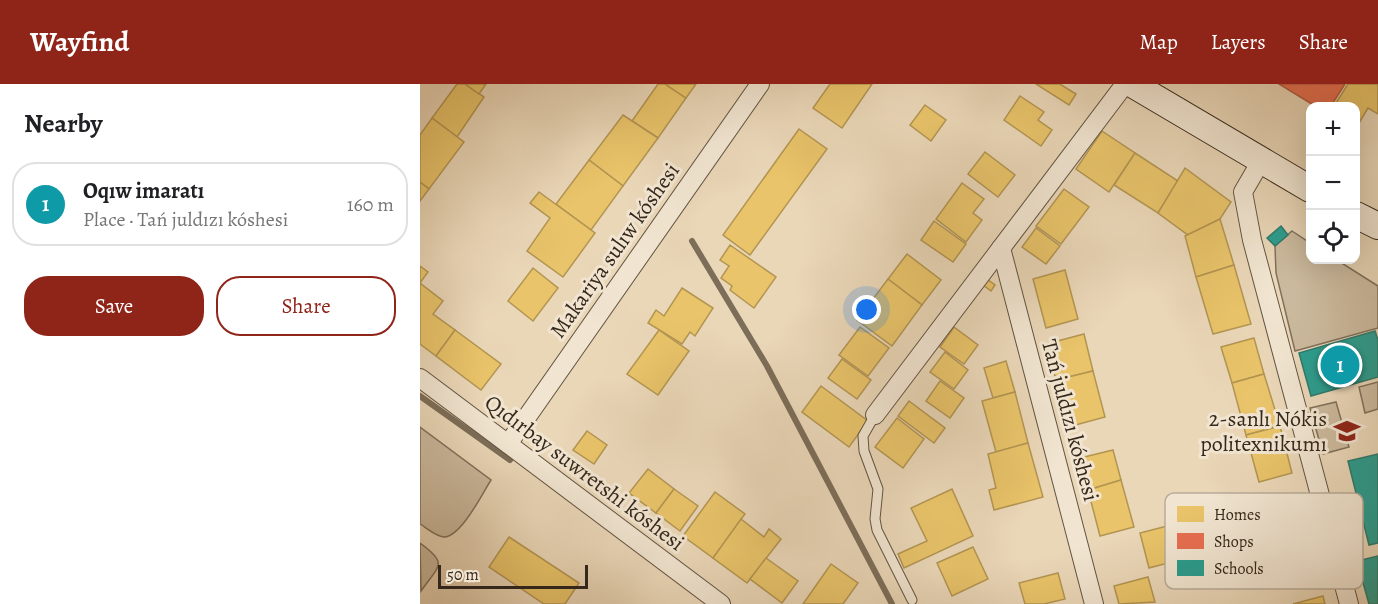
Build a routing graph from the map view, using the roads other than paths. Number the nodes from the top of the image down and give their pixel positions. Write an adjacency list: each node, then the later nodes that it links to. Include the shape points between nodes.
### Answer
1 (760, 84): 11 (street, Makariya sulıw kóshesi)
2 (1125, 84): 8 (street)
3 (1132, 84): 4 (main road)
4 (1261, 161): 5 (main road); 12 (street, via 1243,192 1252,240)
5 (1306, 186)
6 (1360, 217): 7 (main road)
7 (1378, 226)
8 (1001, 248): 10 (street); 16 (street, Tań juldızı kóshesi)
9 (420, 378): 11 (street, Qıdırbay suwretshi kóshesi)
10 (875, 415): 14 (lane, via 863,436 864,451 878,489 877,530)
11 (508, 444): 15 (street, Qıdırbay suwretshi kóshesi)
12 (1319, 493)
13 (1345, 589): 17 (street)
14 (912, 600)
15 (721, 604)
16 (1094, 604)
17 (1349, 604)

